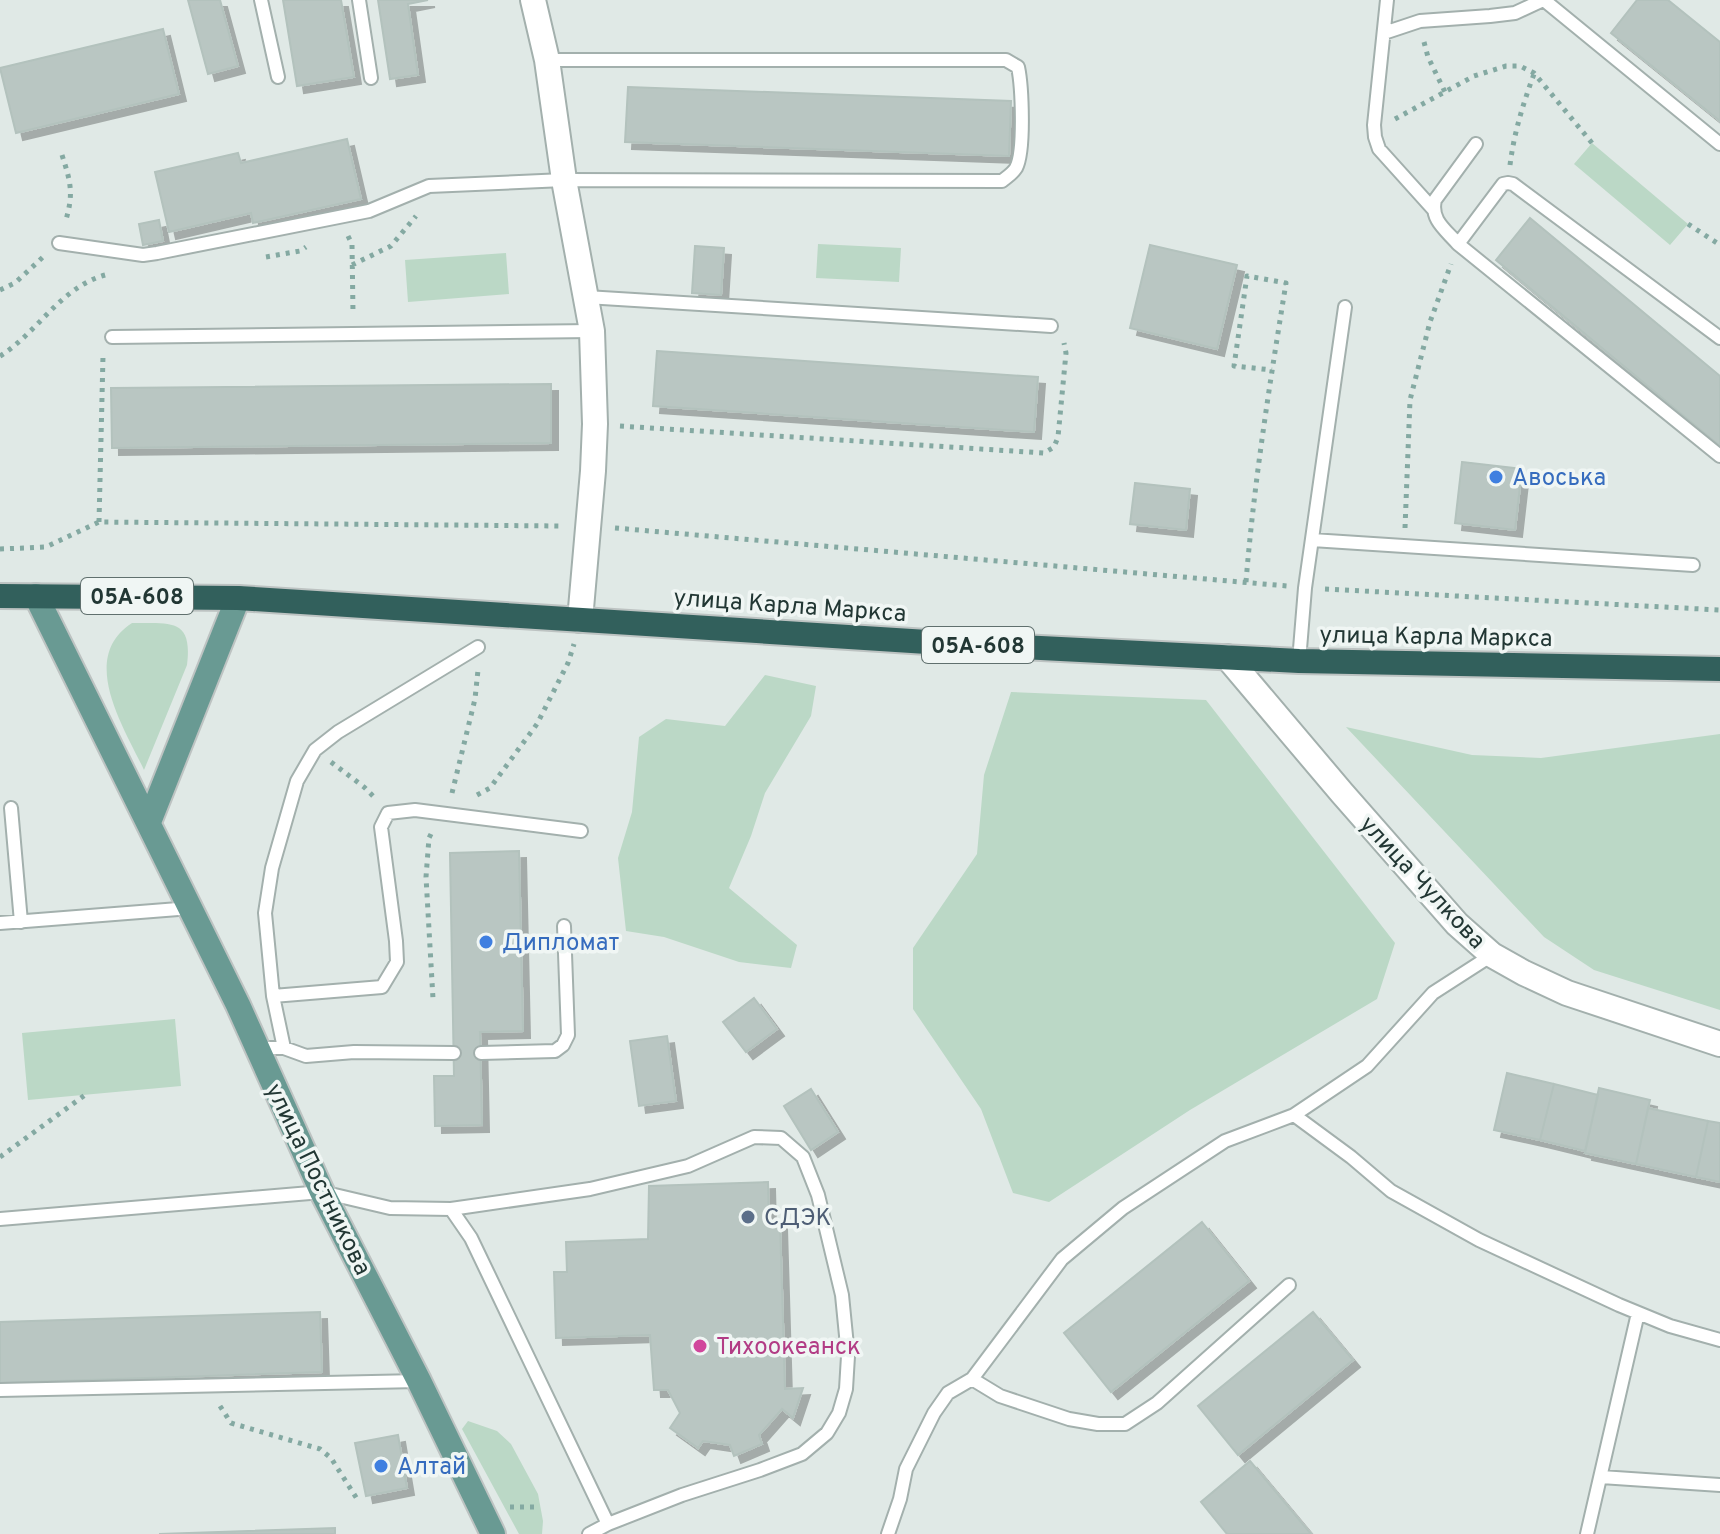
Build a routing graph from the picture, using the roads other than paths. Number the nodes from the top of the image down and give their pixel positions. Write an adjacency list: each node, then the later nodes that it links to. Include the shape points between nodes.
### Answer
1 (261, 0): 8 (lane)
2 (359, 0): 9 (lane)
3 (533, 0): 7 (street)
4 (1387, 0): 6 (lane)
5 (1544, 0): 6 (lane, via 1515,13 1420,21); 11 (lane)
6 (1384, 33): 13 (lane, via 1375,137 1379,149)
7 (547, 60): 12 (street); 12 (lane, via 1006,60 1018,67 1020,79 1020,155 1015,170 1002,181)
8 (278, 77)
9 (371, 78)
10 (1476, 144): 13 (lane)
11 (1720, 144)
12 (564, 180): 14 (lane, via 429,186 369,211 143,255); 16 (street)
13 (1433, 209): 15 (lane)
14 (59, 243)
15 (1458, 244): 21 (lane, via 1503,184 1513,184); 22 (lane)
16 (586, 297): 18 (lane); 19 (street)
17 (1345, 307): 23 (lane)
18 (1051, 326)
19 (592, 331): 20 (lane); 28 (street, via 595,424)
20 (112, 337)
21 (1720, 338)
22 (1720, 456)
23 (1312, 540): 24 (lane); 31 (lane)
24 (1693, 565)
25 (0, 596): 26 (highway, улица Карла Маркса / 05А-608)
26 (36, 596): 27 (highway, улица Карла Маркса / 05А-608); 34 (main road, улица Постникова)
27 (238, 598): 28 (highway, улица Карла Маркса / 05А-608); 34 (main road)
28 (580, 620): 30 (highway, улица Карла Маркса / 05А-608)
29 (478, 647): 41 (lane, via 315,750 297,781 272,868 265,913)
30 (1227, 657): 31 (highway, улица Карла Маркса / 05А-608); 40 (street, улица Чулкова, via 1457,924)
31 (1299, 661): 32 (highway, улица Карла Маркса / 05А-608)
32 (1720, 669)
33 (11, 808): 37 (lane)
34 (149, 822): 36 (main road, улица Постникова)
35 (581, 831): 41 (lane, via 415,810 388,813 381,827 397,962 382,987)
36 (191, 908): 37 (lane); 43 (main road, улица Постникова)
37 (21, 922): 38 (lane)
38 (0, 923)
39 (564, 926): 46 (lane, via 568,1035 563,1045 555,1051)
40 (1492, 955): 42 (street, улица Чулкова, via 1567,993); 47 (lane, via 1433,993 1367,1066)
41 (273, 996): 44 (lane)
42 (1720, 1044)
43 (257, 1048): 44 (lane); 48 (main road, улица Постникова)
44 (284, 1048): 45 (lane, via 306,1056)
45 (454, 1053)
46 (481, 1053)
47 (1294, 1115): 52 (lane, via 1391,1191 1479,1240); 54 (lane, via 1225,1141 1123,1208 1062,1259)
48 (322, 1192): 49 (lane, via 390,1208); 50 (lane); 55 (main road, улица Постникова)
49 (451, 1209): 59 (lane, via 471,1238); 59 (lane, via 590,1189 688,1166 754,1137 781,1138 803,1157 818,1195 842,1295 848,1356 839,1413 827,1433 802,1454)
50 (0, 1219)
51 (1289, 1285): 54 (lane, via 1157,1403 1125,1424 1069,1419 1000,1396)
52 (1638, 1313): 53 (lane); 57 (lane)
53 (1720, 1340)
54 (972, 1379): 62 (lane, via 948,1393 934,1413 906,1469)
55 (419, 1381): 56 (lane); 60 (main road, улица Постникова)
56 (0, 1390)
57 (1601, 1477): 58 (lane); 63 (lane)
58 (1720, 1485)
59 (608, 1524): 61 (lane)
60 (493, 1534)
61 (589, 1534)
62 (888, 1534)
63 (1587, 1534)

